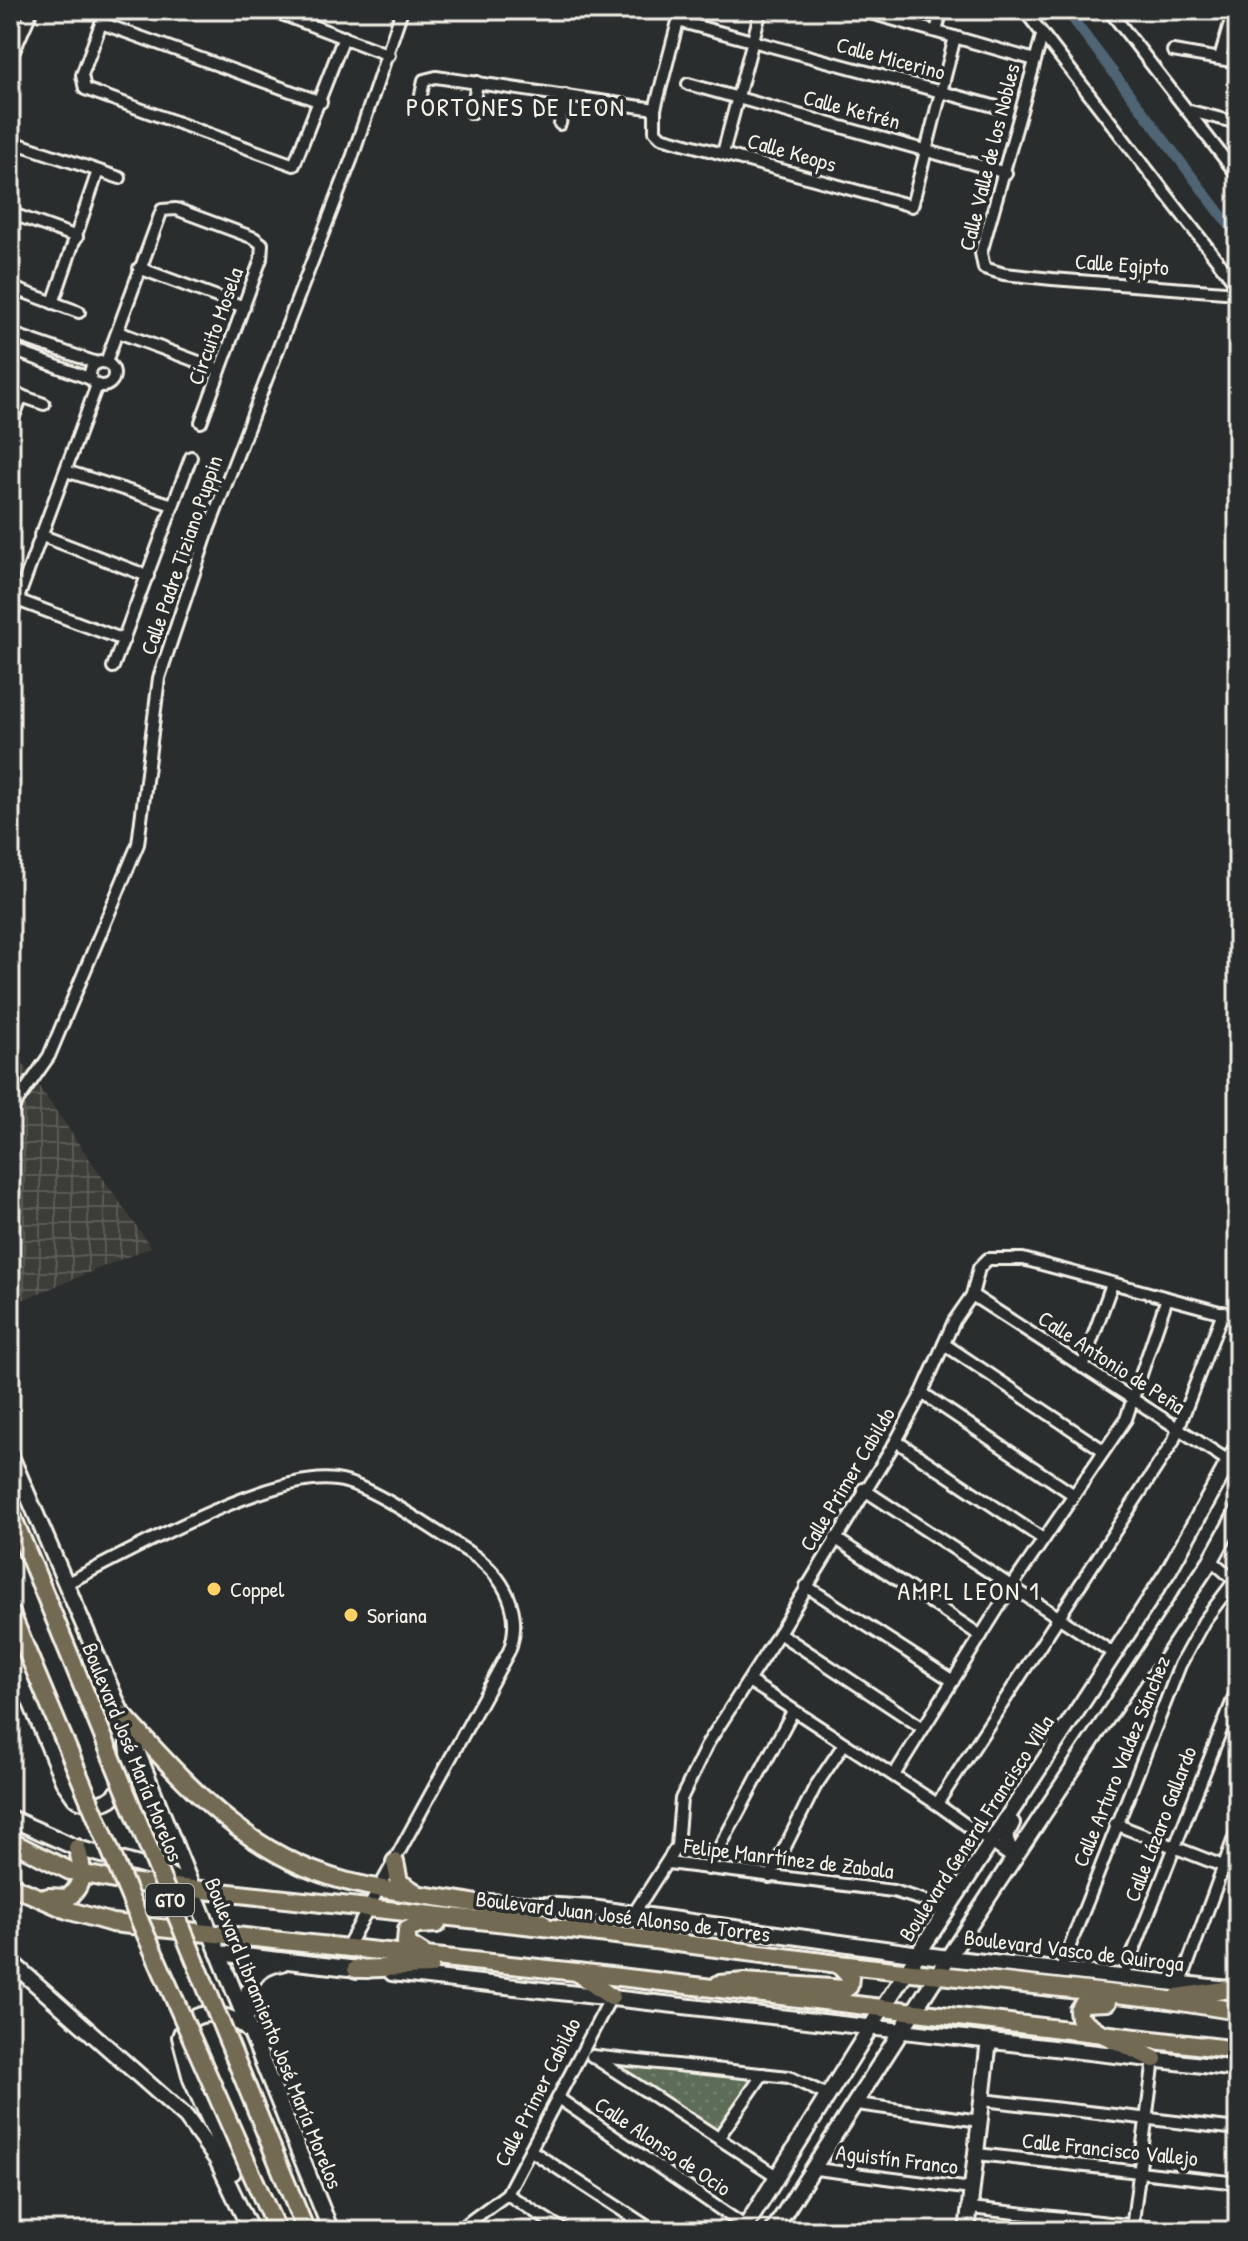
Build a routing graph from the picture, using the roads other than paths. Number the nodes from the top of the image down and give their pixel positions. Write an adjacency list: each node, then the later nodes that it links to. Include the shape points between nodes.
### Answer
1 (32, 10): 21 (street)
2 (106, 10): 12 (street)
3 (271, 10): 15 (street)
4 (402, 10): 19 (street, Calle Padre Tiziano Puppin)
5 (761, 10): 17 (street)
6 (860, 10): 13 (street)
7 (942, 10): 13 (street)
8 (1024, 10): 14 (street)
9 (1109, 10): 33 (street)
10 (1234, 10): 20 (street)
11 (680, 15): 17 (street, Calle Micerino); 32 (street)
12 (101, 23): 30 (street); 30 (street, via 82,75 85,89 294,165)
13 (936, 31): 16 (street)
14 (1042, 36): 22 (street, Calle Valle de los Nobles); 49 (street, via 1131,144)
15 (344, 37): 19 (street); 30 (street)
16 (955, 37): 22 (street); 26 (street)
17 (751, 42): 26 (street, Calle Micerino); 28 (street)
18 (1173, 51): 20 (street)
19 (389, 55): 75 (street, Calle Padre Tiziano Puppin, via 209,528 159,678 138,844 49,1056)
20 (1220, 58): 23 (street)
21 (10, 60)
22 (1035, 60): 41 (street, Calle Valle de los Nobles)
23 (1238, 62)
24 (477, 82): 27 (street); 29 (street, via 425,78); 34 (street)
25 (688, 84): 28 (street, Calle Kefrén)
26 (941, 92): 31 (street, Calle Micerino); 38 (street)
27 (565, 95): 32 (street); 36 (street)
28 (737, 98): 38 (street, Calle Kefrén); 39 (street)
29 (420, 100)
30 (321, 102)
31 (1001, 108)
32 (655, 109): 39 (street, Calle Keops, via 655,131 661,137)
33 (1190, 111): 35 (street); 42 (street)
34 (472, 113)
35 (1238, 123)
36 (560, 124)
37 (10, 141): 40 (street)
38 (927, 150): 39 (street, Calle Keops, via 912,206); 41 (street, Calle Kefrén)
39 (723, 153)
40 (98, 171): 43 (street); 45 (street)
41 (1006, 173): 47 (street, Calle Valle de los Nobles, via 981,253 984,268)
42 (1238, 176)
43 (120, 178)
44 (10, 213): 45 (street)
45 (77, 237): 50 (street)
46 (139, 268): 51 (street); 51 (street, Circuito Mosela, via 166,207 248,235 262,244); 53 (street)
47 (1004, 274): 49 (street, Calle Egipto)
48 (10, 287): 50 (street)
49 (1238, 290)
50 (53, 303): 52 (street)
51 (244, 307): 59 (street, Circuito Mosela)
52 (79, 312)
53 (118, 332): 57 (street); 59 (street)
54 (10, 333): 56 (street)
55 (10, 349): 58 (street)
56 (57, 351): 57 (street); 58 (street)
57 (101, 362): 60 (street, via 90,370); 60 (street, via 114,370 112,381)
58 (53, 365): 60 (street)
59 (220, 370): 64 (street, Circuito Mosela)
60 (94, 382): 67 (street)
61 (10, 392): 62 (street)
62 (22, 396): 63 (street); 65 (street)
63 (44, 404)
64 (201, 422)
65 (10, 426)
66 (191, 457): 68 (street)
67 (66, 471): 68 (street); 69 (street)
68 (173, 505): 70 (street)
69 (40, 535): 70 (street); 71 (street)
70 (148, 576): 73 (street)
71 (17, 600): 72 (street); 73 (street)
72 (10, 620)
73 (124, 640): 74 (street)
74 (113, 667)
75 (10, 1112)
76 (1112, 1284): 77 (street, Calle Primer Cabildo, via 1009,1257 988,1259 979,1268); 78 (street); 82 (street)
77 (972, 1295): 81 (street, Calle Primer Cabildo); 82 (street, Calle Antonio de Peña)
78 (1167, 1298): 79 (street); 84 (street)
79 (1223, 1312): 80 (street); 85 (street)
80 (1238, 1317)
81 (944, 1344): 83 (street, Calle Primer Cabildo); 88 (street)
82 (1082, 1367): 84 (street, Calle Antonio de Peña)
83 (922, 1393): 86 (street, Calle Primer Cabildo); 92 (street)
84 (1134, 1401): 85 (street, Calle Antonio de Peña); 88 (street)
85 (1179, 1429): 90 (street, Calle Antonio de Peña); 103 (street)
86 (896, 1441): 91 (street, Calle Primer Cabildo); 96 (street)
87 (1238, 1445): 90 (street, Boulevard General Francisco Villa)
88 (1103, 1450): 92 (street)
89 (10, 1454): 99 (street, Boulevard Libramiento José María Morelos)
90 (1230, 1462): 107 (street, Boulevard General Francisco Villa, via 1176,1559)
91 (863, 1489): 95 (street, Calle Primer Cabildo); 101 (street)
92 (1074, 1495): 96 (street)
93 (10, 1511): 202 (main road, Boulevard José María Morelos / GTO, bridge)
94 (1238, 1511): 97 (street)
95 (835, 1538): 100 (street, Calle Primer Cabildo); 105 (street)
96 (1043, 1539): 101 (street)
97 (1211, 1560): 98 (street); 125 (street)
98 (1237, 1580): 119 (street, Calle Arturo Valdez Sánchez, via 1204,1621 1180,1665)
99 (65, 1584): 112 (street, Boulevard Libramiento José María Morelos); 126 (street, via 216,1511 322,1478 349,1483 476,1557 510,1597 514,1639)
100 (806, 1586): 104 (street, Calle Primer Cabildo); 109 (street)
101 (1012, 1586): 103 (street); 105 (street)
102 (10, 1611): 201 (main road, GTO, bridge)
103 (1059, 1617): 107 (street); 117 (street)
104 (779, 1633): 108 (street, Calle Primer Cabildo); 113 (street)
105 (981, 1636): 109 (street)
106 (10, 1652): 112 (street, via 63,1781 75,1798 107,1800 126,1784 131,1758)
107 (1113, 1653): 115 (street, Boulevard General Francisco Villa)
108 (749, 1681): 111 (street); 127 (street, Calle Primer Cabildo, via 684,1790 680,1834)
109 (953, 1681): 113 (street)
110 (1238, 1687): 123 (street, Calle Lázaro Gallardo)
111 (793, 1711): 114 (street); 129 (street)
112 (122, 1714): 134 (main road, via 177,1777 247,1836 311,1870); 135 (street, Boulevard Libramiento José María Morelos)
113 (923, 1728): 116 (street)
114 (844, 1744): 116 (street); 132 (street)
115 (1051, 1752): 122 (street, Boulevard General Francisco Villa); 125 (street, via 1005,1837)
116 (894, 1775): 117 (street)
117 (937, 1804): 122 (street)
118 (10, 1818): 124 (street)
119 (1115, 1824): 123 (street); 157 (street, Calle Arturo Valdez Sánchez)
120 (1238, 1827): 128 (street)
121 (10, 1841): 131 (main road, Boulevard Juan José Alonso de Torres)
122 (992, 1841): 125 (street); 140 (street, Boulevard General Francisco Villa); 142 (street, via 1000,1868)
123 (1172, 1847): 128 (street); 160 (street, Calle Lázaro Gallardo)
124 (77, 1848): 131 (main road); 135 (street, via 148,1866)
125 (1013, 1859): 142 (street)
126 (395, 1862): 134 (street); 136 (main road, via 399,1882)
127 (668, 1863): 129 (street, Felipe Manrtínez de Zabala); 139 (street, Calle Primer Cabildo)
128 (1223, 1866): 130 (street); 161 (street)
129 (708, 1869): 132 (street, Felipe Manrtínez de Zabala)
130 (1238, 1872)
131 (82, 1875): 133 (main road, via 73,1894 62,1900); 135 (main road, Boulevard Juan José Alonso de Torres)
132 (770, 1877): 140 (street, Felipe Manrtínez de Zabala, via 912,1895)
133 (10, 1882): 144 (main road, via 87,1917)
134 (380, 1888): 136 (main road); 138 (street)
135 (192, 1889): 138 (main road, Boulevard Juan José Alonso de Torres); 144 (street, Boulevard Libramiento José María Morelos)
136 (420, 1894): 137 (main road)
137 (477, 1902): 139 (street, Boulevard Vasco de Quiroga); 143 (main road)
138 (368, 1908): 141 (main road, Boulevard Juan José Alonso de Torres); 145 (street)
139 (634, 1913): 147 (street, Boulevard Vasco de Quiroga)
140 (947, 1913): 147 (street, Boulevard General Francisco Villa)
141 (531, 1927): 143 (main road, Boulevard Juan José Alonso de Torres); 148 (main road, via 425,1924 407,1930 408,1946)
142 (967, 1928): 149 (street); 151 (street)
143 (563, 1929): 154 (main road, Boulevard Juan José Alonso de Torres)
144 (209, 1933): 145 (main road); 146 (street, Boulevard Libramiento José María Morelos)
145 (347, 1947): 148 (main road)
146 (218, 1953): 152 (street); 172 (street, Boulevard Libramiento José María Morelos)
147 (921, 1954): 149 (street, Boulevard Vasco de Quiroga); 156 (street, Boulevard General Francisco Villa)
148 (435, 1958): 153 (main road)
149 (948, 1958): 151 (street, Boulevard Vasco de Quiroga); 159 (street)
150 (10, 1961): 200 (street, via 186,2117 217,2160)
151 (978, 1961): 157 (street, Boulevard Vasco de Quiroga)
152 (296, 1962): 155 (street); 172 (street, via 267,1967 253,1978 247,2003)
153 (479, 1963): 155 (main road); 158 (main road)
154 (838, 1964): 156 (main road, Boulevard Juan José Alonso de Torres); 162 (main road, via 850,1977 845,1989 745,1982)
155 (356, 1969): 164 (street)
156 (910, 1971): 159 (main road, Boulevard Juan José Alonso de Torres); 166 (street, Boulevard General Francisco Villa)
157 (1060, 1971): 160 (street, Boulevard Vasco de Quiroga)
158 (577, 1972): 162 (main road); 164 (main road)
159 (938, 1975): 165 (main road, Boulevard Juan José Alonso de Torres); 168 (street)
160 (1123, 1978): 161 (street, Boulevard Vasco de Quiroga)
161 (1180, 1985): 163 (street, Boulevard Vasco de Quiroga)
162 (707, 1989): 166 (main road)
163 (1234, 1990): 165 (main road)
164 (611, 1997): 169 (street); 176 (street, Calle Primer Cabildo)
165 (1162, 1999): 167 (main road, Boulevard Juan José Alonso de Torres); 173 (main road, via 1084,2003 1079,2018)
166 (882, 2009): 168 (main road); 170 (street, Boulevard General Francisco Villa)
167 (1238, 2011)
168 (913, 2013): 171 (street); 173 (main road)
169 (821, 2019): 170 (street); 177 (street, via 850,2032)
170 (872, 2026): 171 (street); 177 (street, Boulevard General Francisco Villa)
171 (902, 2031): 174 (street); 184 (street)
172 (252, 2034): 200 (street, via 233,2018 211,2014 190,2021 180,2037 191,2079); 203 (street, Boulevard Libramiento José María Morelos)
173 (1102, 2034): 175 (main road); 178 (main road)
174 (989, 2040): 178 (street); 183 (street)
175 (1238, 2050)
176 (587, 2053): 180 (street); 182 (street, Calle Primer Cabildo); 188 (street)
177 (853, 2058): 181 (street, Boulevard General Francisco Villa)
178 (1154, 2059): 179 (street); 185 (street)
179 (1238, 2069)
180 (763, 2074): 181 (street, via 803,2081); 188 (street)
181 (829, 2096): 193 (street, Boulevard General Francisco Villa)
182 (558, 2098): 189 (street, Calle Primer Cabildo); 199 (street, Calle Alonso de Ocio)
183 (983, 2100): 185 (street); 186 (street)
184 (857, 2104): 186 (street); 191 (street)
185 (1145, 2118): 187 (street); 192 (street)
186 (980, 2121): 190 (street)
187 (1238, 2129)
188 (719, 2137): 193 (street)
189 (530, 2150): 196 (street, Calle Primer Cabildo); 206 (street)
190 (977, 2154): 192 (street, Calle Francisco Vallejo); 195 (street)
191 (816, 2169): 195 (street, Aguistín Franco); 207 (street)
192 (1139, 2172): 194 (street, Calle Francisco Vallejo); 198 (street)
193 (778, 2177): 199 (street, Boulevard General Francisco Villa)
194 (1238, 2183)
195 (972, 2189): 197 (street)
196 (507, 2194): 204 (street, Calle Primer Cabildo); 205 (street)
197 (970, 2208): 198 (street); 208 (street)
198 (1132, 2228): 209 (street)
199 (745, 2229)
200 (253, 2231)
201 (277, 2231)
202 (306, 2231)
203 (331, 2231)
204 (457, 2231)
205 (565, 2231)
206 (654, 2231)
207 (773, 2231)
208 (967, 2231)
209 (1184, 2231)

